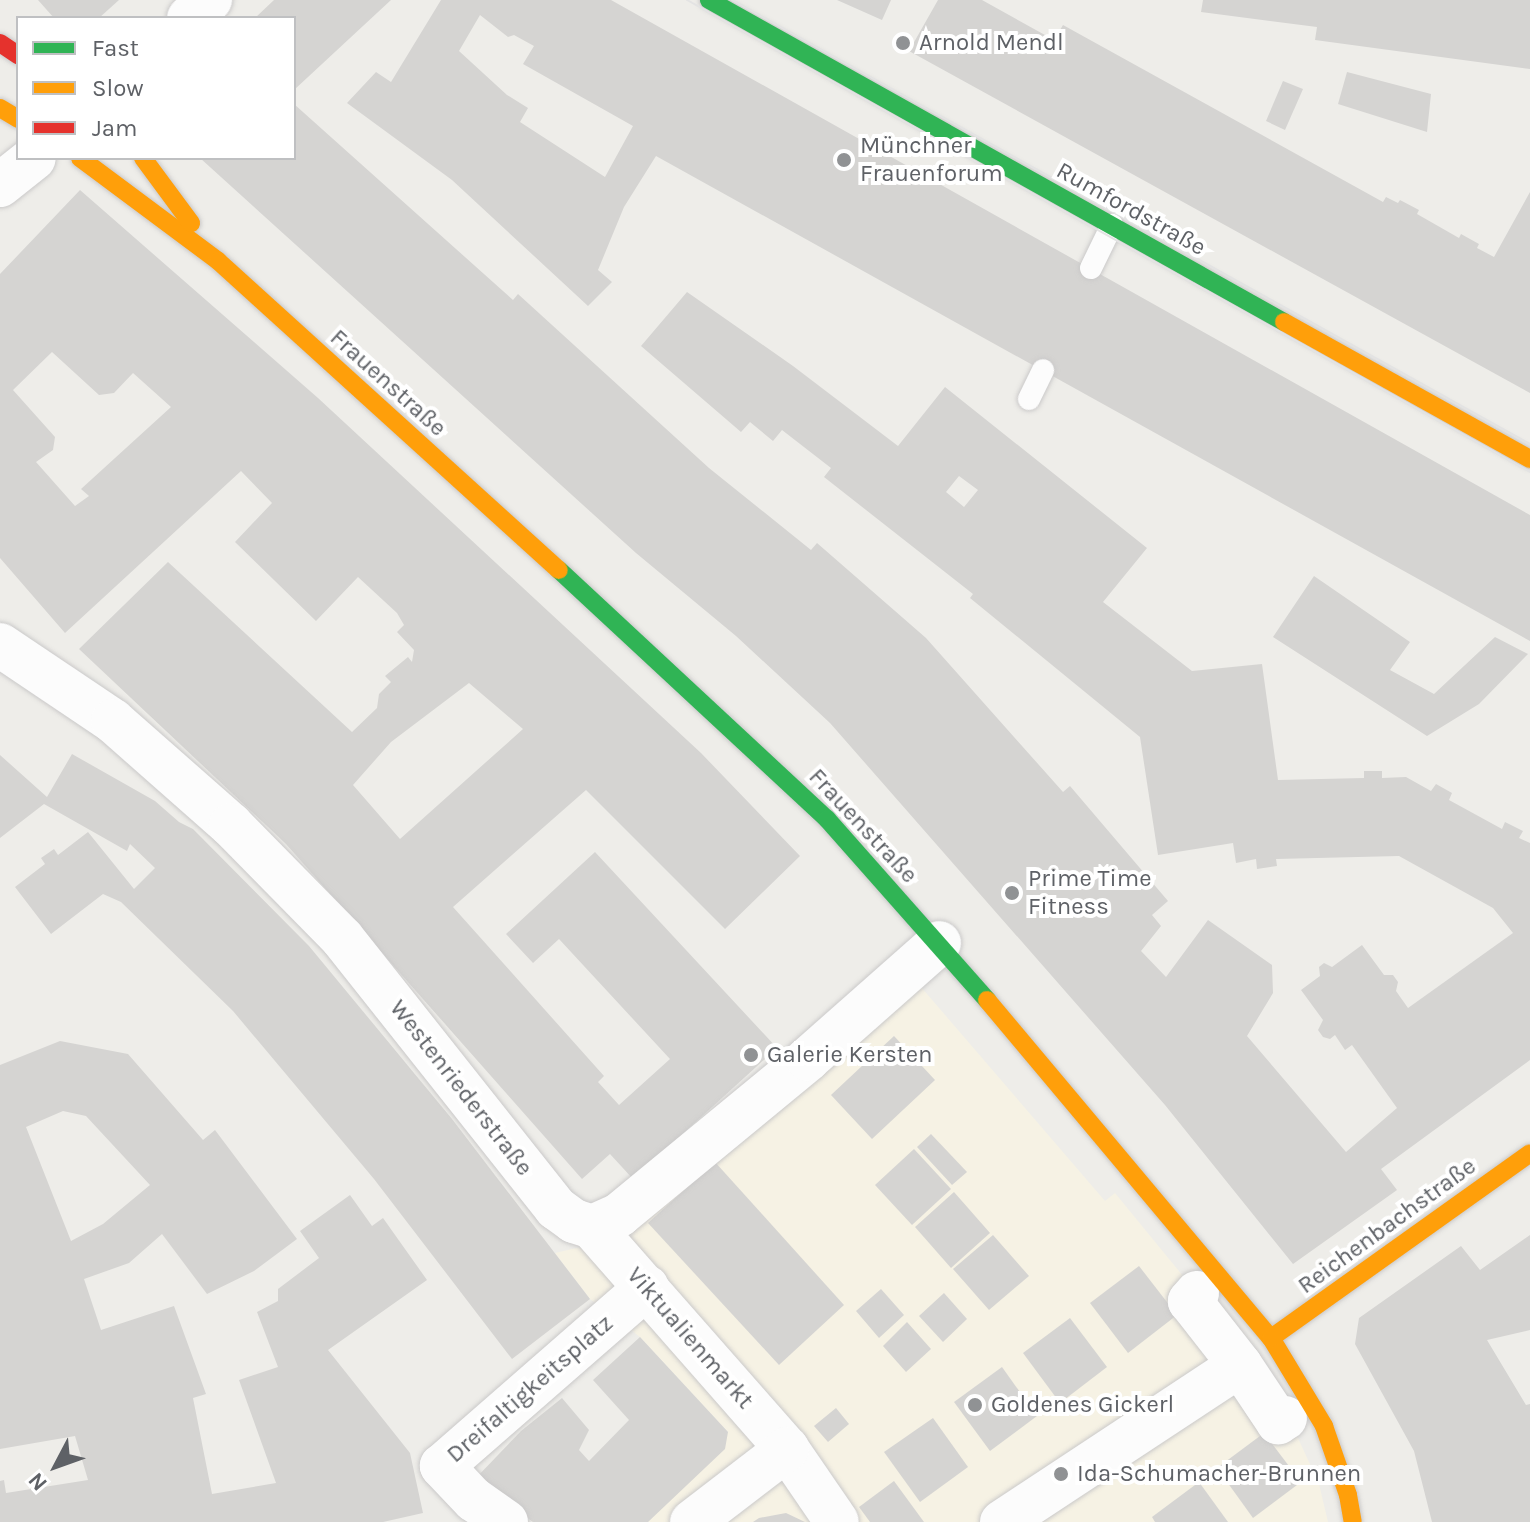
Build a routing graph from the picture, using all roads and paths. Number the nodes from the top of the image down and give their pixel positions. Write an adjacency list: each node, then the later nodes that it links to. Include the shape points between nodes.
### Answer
1 (210, 0): 3 (street)
2 (709, 0): 8 (main road, Rumfordstraße)
3 (191, 16)
4 (31, 160): 7 (street)
5 (83, 160): 9 (main road, Frauenstraße)
6 (144, 160): 9 (main road, Frauenstraße)
7 (0, 185)
8 (1112, 225): 10 (lane); 13 (main road, Rumfordstraße)
9 (218, 261): 15 (main road, Frauenstraße, via 731,727 827,819)
10 (1091, 268)
11 (1043, 370): 12 (lane)
12 (1029, 399)
13 (1530, 459)
14 (3, 654): 17 (street, Westenriederstraße, via 113,721 231,825 342,938 556,1208)
15 (939, 943): 17 (street, via 619,1215); 20 (main road, Frauenstraße)
16 (1530, 1153): 20 (main road, Reichenbachstraße)
17 (592, 1227): 18 (street, Viktualienmarkt)
18 (647, 1287): 22 (street, Viktualienmarkt); 23 (street, Dreifaltigkeitsplatz, via 442,1466)
19 (1197, 1293): 20 (street, via 1190,1301)
20 (1256, 1352): 21 (street, via 1278,1422); 26 (street); 27 (main road, Frauenstraße, via 1324,1426)
21 (1285, 1418)
22 (787, 1449): 24 (street); 25 (street, Viktualienmarkt)
23 (477, 1515)
24 (692, 1522)
25 (837, 1522)
26 (1002, 1522)
27 (1353, 1522)

